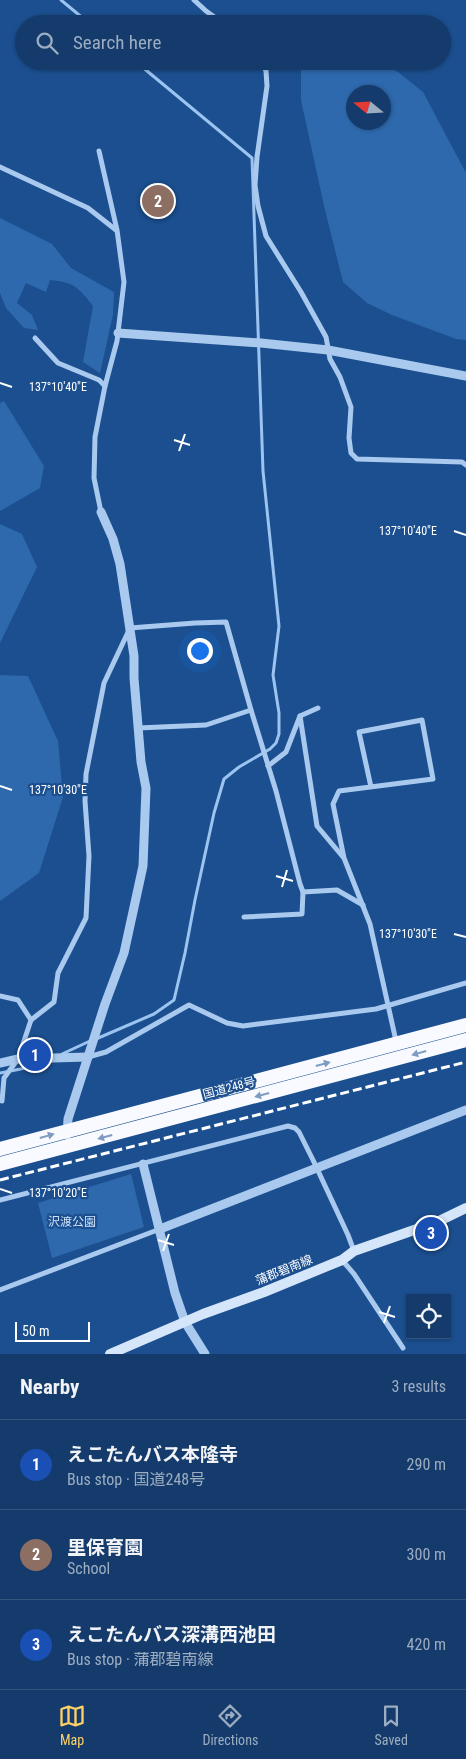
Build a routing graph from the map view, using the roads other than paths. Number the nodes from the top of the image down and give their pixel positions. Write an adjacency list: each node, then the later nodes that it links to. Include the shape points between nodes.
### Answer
1 (194, 0): 2 (street)
2 (212, 15)
3 (266, 70): 9 (street, via 268,86 256,166 258,206 266,236 326,337)
4 (99, 151): 6 (street)
5 (0, 167): 6 (street, via 88,208)
6 (117, 230): 7 (street, via 124,282)
7 (118, 333): 9 (street); 11 (street)
8 (35, 338): 11 (street, via 58,363 99,380)
9 (328, 350): 10 (street); 12 (street, via 351,406 349,438 351,453 357,460 462,462)
10 (466, 376)
11 (105, 386): 13 (street, via 95,437 94,478)
12 (466, 465)
13 (100, 512): 14 (street, via 120,564)
14 (130, 628): 16 (street, via 226,622); 18 (street); 28 (street, via 104,683 86,774 89,856 86,918 58,974 54,1002)
15 (318, 708): 17 (street)
16 (251, 710): 18 (street, via 206,725); 19 (street)
17 (300, 716): 19 (street, via 286,752); 21 (street, via 317,826)
18 (138, 728): 32 (street, via 146,788 143,866 124,953)
19 (268, 766): 22 (street)
20 (371, 787): 20 (street, via 433,779 422,720 359,732); 21 (street, via 339,791 332,804)
21 (344, 858): 23 (street)
22 (303, 892): 23 (street, via 337,890); 24 (street, via 302,914)
23 (363, 905): 27 (street)
24 (244, 917)
25 (466, 983): 27 (street)
26 (0, 996): 28 (street, via 18,1000)
27 (389, 1006): 31 (street); 32 (street, via 243,1026 227,1023 189,1005 106,1052)
28 (31, 1020): 34 (street)
29 (466, 1025): 31 (highway, 国道248号)
30 (466, 1040): 33 (highway, 国道248号, one-way to 33)
31 (396, 1044): 33 (street); 38 (highway, 国道248号, one-way to 31)
32 (88, 1057): 34 (street); 38 (street)
33 (398, 1059): 39 (highway, 国道248号, one-way to 39)
34 (18, 1060): 35 (street); 36 (street, via 4,1078)
35 (0, 1063)
36 (2, 1100)
37 (466, 1110): 43 (street)
38 (66, 1131): 39 (street); 40 (highway, 国道248号, one-way to 38)
39 (69, 1146): 41 (highway, 国道248号)
40 (0, 1149)
41 (0, 1164)
42 (143, 1164): 43 (street, via 288,1126 298,1132); 44 (street); 46 (street)
43 (317, 1168): 46 (street); 47 (street)
44 (0, 1200)
45 (466, 1208): 47 (main road, 蒲郡碧南線, via 437,1222)
46 (160, 1229): 49 (street); 50 (street, via 175,1293)
47 (354, 1251): 48 (main road, 蒲郡碧南線)
48 (342, 1260): 50 (main road, 蒲郡碧南線); 51 (street)
49 (0, 1290)
50 (186, 1322): 52 (main road, 蒲郡碧南線); 53 (street)
51 (403, 1348)
52 (110, 1354)
53 (205, 1354)

